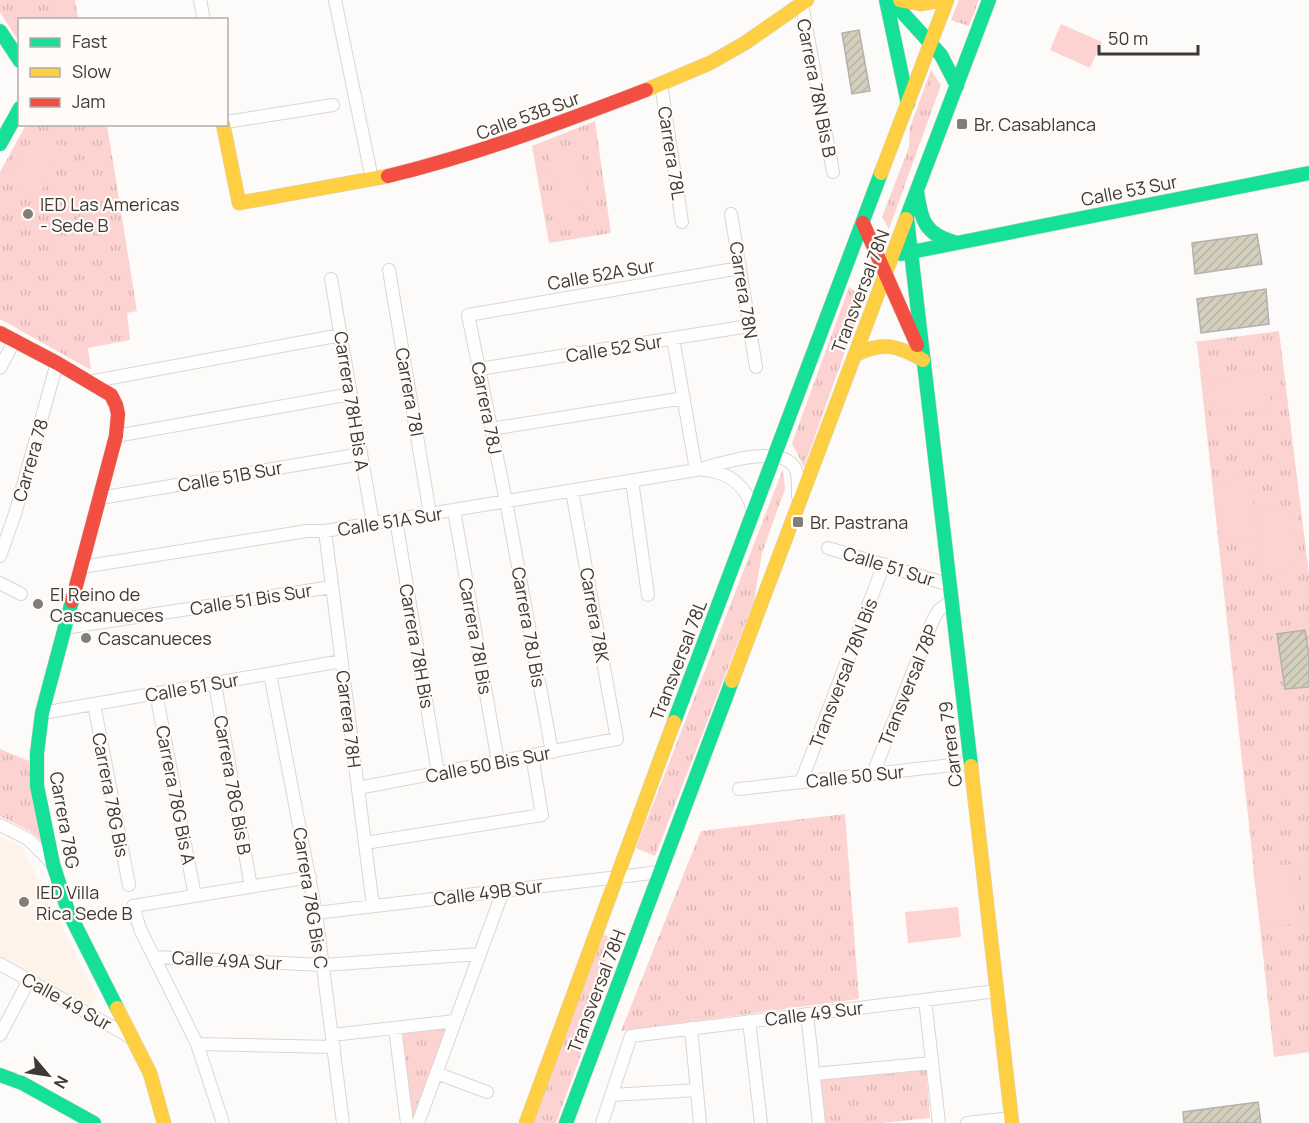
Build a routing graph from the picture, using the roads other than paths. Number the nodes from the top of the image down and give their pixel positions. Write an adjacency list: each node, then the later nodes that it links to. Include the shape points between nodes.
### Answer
1 (200, 0): 10 (street)
2 (335, 0): 24 (street)
3 (886, 0): 16 (street)
4 (891, 0): 12 (street)
5 (900, 0): 6 (street, via 931,4)
6 (942, 0)
7 (947, 0): 12 (street, Transversal 78N)
8 (989, 0): 15 (street, Transversal 78N)
9 (804, 2): 14 (street, Calle 53B Sur, via 726,54); 22 (street, Carrera 78N Bis B)
10 (204, 18)
11 (0, 31): 13 (street)
12 (931, 42): 15 (street); 16 (street, Transversal 78N)
13 (18, 58)
14 (661, 84): 24 (street, Calle 53B Sur, via 483,151); 28 (street, Carrera 78L)
15 (957, 86): 25 (street, Transversal 78N)
16 (908, 104): 29 (street, Transversal 78N)
17 (333, 105): 19 (street)
18 (18, 112): 21 (street)
19 (228, 122)
20 (226, 126): 24 (street, Calle 53B Sur, via 239,203)
21 (0, 144)
22 (833, 172)
23 (1309, 173): 30 (street, Calle 53 Sur)
24 (372, 180)
25 (917, 191): 27 (street, Transversal 78N); 30 (street, via 926,228 935,237)
26 (731, 214): 33 (street, Carrera 78N)
27 (907, 217): 31 (street, Carrera 79); 32 (street, Transversal 78N)
28 (682, 222)
29 (862, 223): 35 (street, Carrera 79); 55 (street, Transversal 78N)
30 (955, 242): 31 (street, Calle 53 Sur)
31 (911, 252): 32 (street, Calle 53 Sur); 44 (street, Carrera 79)
32 (892, 256): 35 (street, Transversal 78N)
33 (740, 268): 37 (street, Calle 52A Sur); 38 (street, Carrera 78N)
34 (389, 270): 64 (street, Carrera 78I)
35 (885, 274): 43 (street, Transversal 78N); 44 (street, Carrera 79)
36 (331, 279): 40 (street, Carrera 78H Bis A)
37 (468, 315): 48 (street, Carrera 78J)
38 (749, 326): 41 (street, Calle 52 Sur); 46 (street, Carrera 78N)
39 (0, 333): 42 (street)
40 (341, 335): 49 (street); 50 (street, Carrera 78H Bis A)
41 (673, 338): 48 (street, Calle 52 Sur); 51 (street)
42 (15, 340): 45 (street); 47 (street)
43 (855, 355): 44 (street, via 887,345 903,348); 61 (street, Transversal 78N)
44 (923, 360): 73 (street, Carrera 79)
45 (57, 363): 49 (street); 69 (street, Carrera 78)
46 (756, 367)
47 (0, 368)
48 (479, 369): 52 (street, Carrera 78J)
49 (89, 382): 53 (street, Carrera 78G, via 117,403)
50 (351, 394): 53 (street); 54 (street, Carrera 78H Bis A)
51 (684, 398): 52 (street); 56 (street)
52 (491, 429): 60 (street, Carrera 78J)
53 (116, 436): 59 (street, Carrera 78G)
54 (361, 454): 59 (street, Calle 51B Sur); 66 (street, Carrera 78H Bis A)
55 (774, 455): 56 (street, Calle 51A Sur); 61 (street, via 795,468); 63 (street, Transversal 78L)
56 (696, 470): 57 (street, Calle 51A Sur); 63 (street, Calle 51A Sur, via 714,471 730,478 743,490)
57 (632, 481): 58 (street, Calle 51A Sur); 76 (street)
58 (572, 490): 60 (street, Calle 51A Sur); 85 (street, Carrera 78K)
59 (100, 498): 71 (street, Carrera 78G)
60 (506, 501): 62 (street, Calle 51A Sur); 86 (street, Carrera 78J Bis)
61 (797, 509): 98 (street)
62 (454, 510): 64 (street, Calle 51A Sur); 88 (street, Carrera 78I Bis)
63 (753, 512): 99 (street, Transversal 78L)
64 (430, 514): 65 (street, Calle 51A Sur)
65 (396, 520): 66 (street, Calle 51A Sur); 90 (street, Carrera 78H Bis)
66 (373, 523): 67 (street, Calle 51A Sur)
67 (325, 531): 71 (street, Calle 51A Sur); 74 (street, Carrera 78H)
68 (828, 548): 70 (street, Calle 51 Sur)
69 (0, 556)
70 (884, 564): 73 (street, Calle 51 Sur); 92 (street, Transversal 78N Bis)
71 (82, 567): 78 (street, Carrera 78G)
72 (0, 583): 75 (street)
73 (950, 585): 77 (street, Carrera 79)
74 (332, 587): 78 (street, Calle 51 Bis Sur); 79 (street, Carrera 78H)
75 (21, 594)
76 (648, 595)
77 (951, 600): 89 (street, Carrera 79); 91 (street, Transversal 78P, via 933,620)
78 (64, 628): 84 (street, Carrera 78G)
79 (342, 661): 80 (street, Calle 51 Sur); 93 (street, Carrera 78H)
80 (270, 674): 81 (street, Calle 51 Sur); 100 (street, Carrera 78G Bis C)
81 (215, 684): 82 (street, Calle 51 Sur); 102 (street, Carrera 78G Bis B)
82 (156, 693): 83 (street, Calle 51 Sur); 104 (street, Carrera 78G Bis A)
83 (94, 704): 84 (street, Calle 51 Sur); 101 (street, Carrera 78G Bis)
84 (42, 713): 97 (street, Carrera 78G, via 36,753 38,786)
85 (617, 739): 86 (street, Calle 50 Bis Sur)
86 (552, 752): 87 (street, Calle 50 Bis Sur)
87 (532, 756): 88 (street, Calle 50 Bis Sur); 96 (street, via 542,815)
88 (498, 762): 90 (street, Calle 50 Bis Sur)
89 (970, 763): 91 (street, Calle 50 Sur); 112 (street, Carrera 79)
90 (438, 773): 93 (street, Calle 50 Bis Sur)
91 (873, 774): 92 (street, Calle 50 Sur)
92 (801, 782): 94 (street, Calle 50 Sur)
93 (358, 788): 96 (street, Carrera 78H)
94 (739, 789)
95 (0, 825): 97 (street, via 28,839)
96 (365, 843): 105 (street, Carrera 78H)
97 (53, 864): 120 (street, Carrera 78G, via 68,911)
98 (660, 872): 99 (street, Calle 49B Sur); 138 (street, Transversal 78H)
99 (615, 877): 103 (street, Calle 49B Sur); 137 (street, Transversal 78H)
100 (310, 878): 102 (street); 106 (street, Carrera 78G Bis C)
101 (129, 885)
102 (251, 887): 104 (street)
103 (503, 891): 105 (street, Calle 49B Sur); 107 (street)
104 (195, 896): 108 (street, via 133,906)
105 (374, 906): 106 (street, Calle 49B Sur)
106 (316, 913): 110 (street, Carrera 78G Bis C)
107 (480, 954): 110 (street, Calle 49A Sur); 115 (street)
108 (154, 957): 110 (street, Calle 49A Sur); 122 (street)
109 (0, 964): 111 (street, Calle 49 Sur)
110 (323, 965): 121 (street, Carrera 78G Bis C)
111 (29, 980): 119 (street); 120 (street, Calle 49 Sur)
112 (997, 991): 113 (street, Calle 49 Sur); 130 (street, Carrera 79)
113 (925, 999): 114 (street, Calle 49 Sur); 123 (street)
114 (807, 1014): 116 (street, Calle 49 Sur); 125 (street)
115 (455, 1021): 117 (street); 124 (street)
116 (749, 1021): 118 (street, Calle 49 Sur); 141 (street)
117 (395, 1028): 121 (street); 135 (street)
118 (691, 1028): 127 (street); 129 (street, Calle 49 Sur, via 631,1036)
119 (0, 1035)
120 (133, 1039): 132 (street, Carrera 78G, via 150,1073)
121 (333, 1041): 122 (street); 134 (street, Carrera 78G Bis C)
122 (197, 1044): 133 (street)
123 (932, 1063): 125 (street); 143 (street)
124 (436, 1072): 128 (street); 136 (street)
125 (814, 1074): 142 (street)
126 (0, 1075): 131 (street)
127 (696, 1090): 129 (street); 140 (street)
128 (486, 1092)
129 (612, 1095): 139 (street)
130 (1012, 1121): 144 (street)
131 (94, 1123)
132 (164, 1123)
133 (223, 1123)
134 (343, 1123)
135 (407, 1123)
136 (418, 1123)
137 (526, 1123)
138 (566, 1123)
139 (602, 1123)
140 (700, 1123)
141 (761, 1123)
142 (819, 1123)
143 (939, 1123)
144 (967, 1123)

